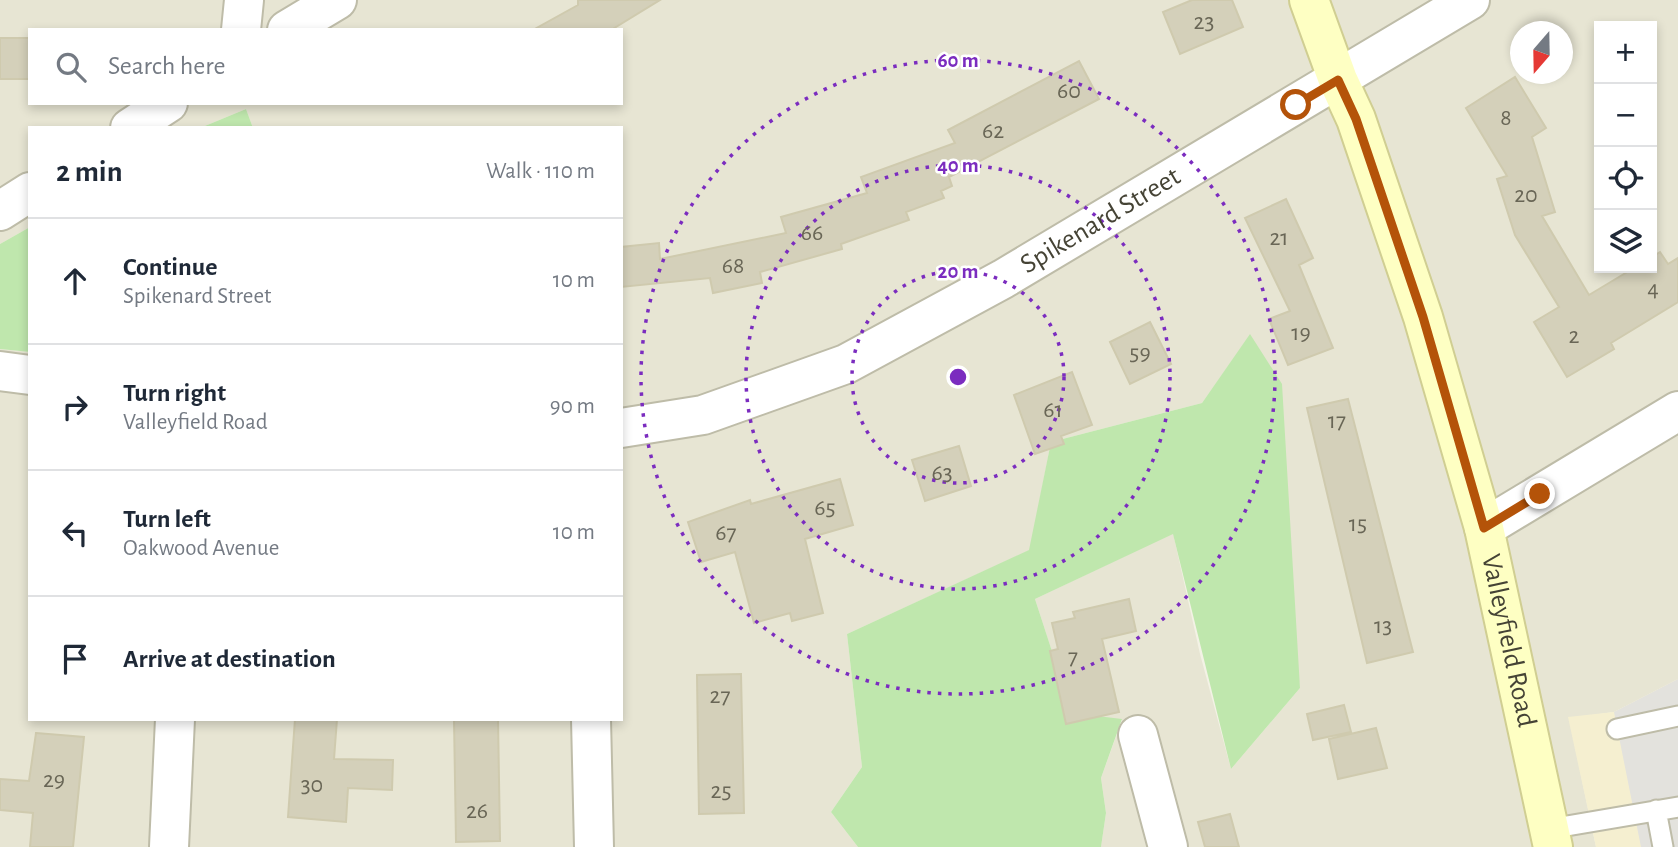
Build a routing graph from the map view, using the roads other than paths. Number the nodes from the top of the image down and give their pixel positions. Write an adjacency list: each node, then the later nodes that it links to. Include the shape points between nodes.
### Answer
1 (244, 0): 5 (street)
2 (337, 0): 6 (street)
3 (1308, 0): 7 (street, Valleyfield Road)
4 (1470, 0): 7 (street, Spikenard Street)
5 (241, 28)
6 (290, 28)
7 (1338, 80): 15 (street, Spikenard Street, via 1003,279 846,364 703,415); 16 (street, Valleyfield Road, via 1356,119 1423,317)
8 (165, 105): 9 (street)
9 (133, 126)
10 (28, 193): 11 (street)
11 (0, 211)
12 (0, 371): 13 (street)
13 (28, 374)
14 (1678, 411): 16 (street)
15 (623, 428)
16 (1484, 528): 24 (street, Valleyfield Road)
17 (1678, 716): 20 (lane)
18 (175, 721): 25 (street)
19 (591, 721): 26 (street)
20 (1617, 729)
21 (1138, 735): 27 (street)
22 (1678, 807): 23 (lane)
23 (1656, 810): 24 (lane); 28 (lane)
24 (1551, 838)
25 (169, 847)
26 (594, 847)
27 (1168, 847)
28 (1663, 847)

